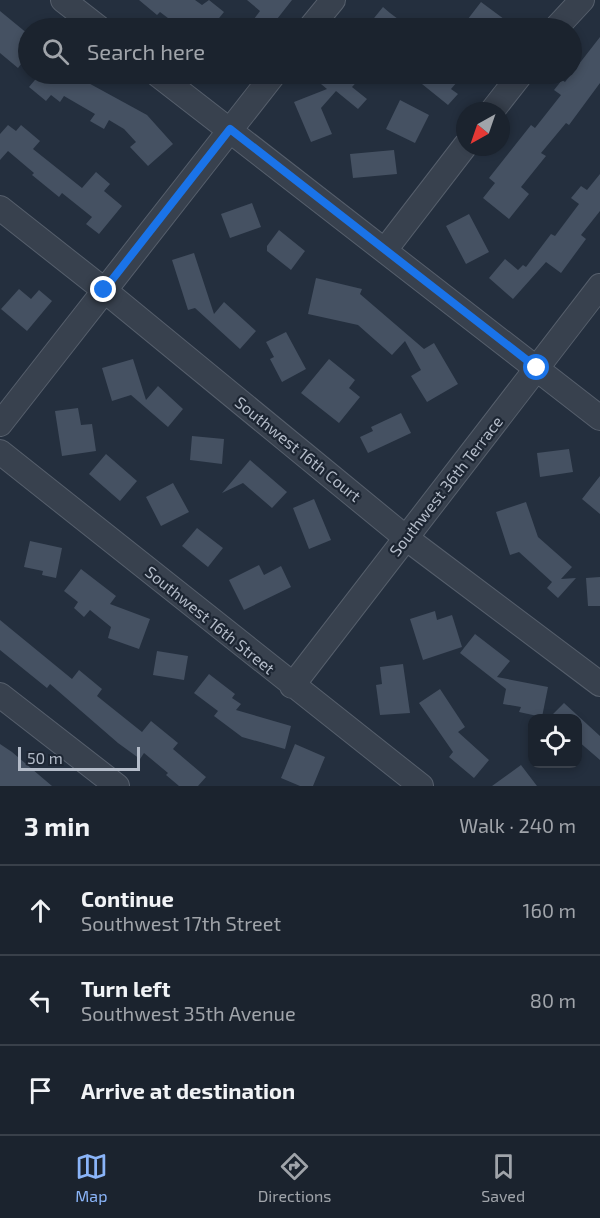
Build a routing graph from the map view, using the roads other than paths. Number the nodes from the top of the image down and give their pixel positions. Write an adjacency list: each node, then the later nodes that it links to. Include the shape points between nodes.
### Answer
1 (63, 0): 4 (street)
2 (333, 0): 5 (street)
3 (582, 0): 6 (street)
4 (86, 18)
5 (318, 18)
6 (565, 18)
7 (170, 84): 11 (street)
8 (266, 84): 11 (street)
9 (513, 84): 10 (street)
10 (499, 102)
11 (230, 129): 14 (street); 16 (street)
12 (457, 156): 14 (street)
13 (0, 208): 16 (street, Southwest 16th Court)
14 (385, 250): 17 (street)
15 (600, 286): 17 (street, Southwest 36th Terrace)
16 (104, 290): 19 (street); 21 (street, Southwest 16th Court)
17 (537, 368): 18 (street); 21 (street, Southwest 36th Terrace)
18 (600, 418)
19 (0, 424)
20 (0, 452): 23 (street, Southwest 16th Street)
21 (406, 538): 22 (street, Southwest 16th Court); 23 (street, Southwest 36th Terrace)
22 (600, 684)
23 (292, 686): 26 (street, Southwest 16th Street)
24 (0, 695): 25 (street)
25 (117, 786)
26 (421, 786)

